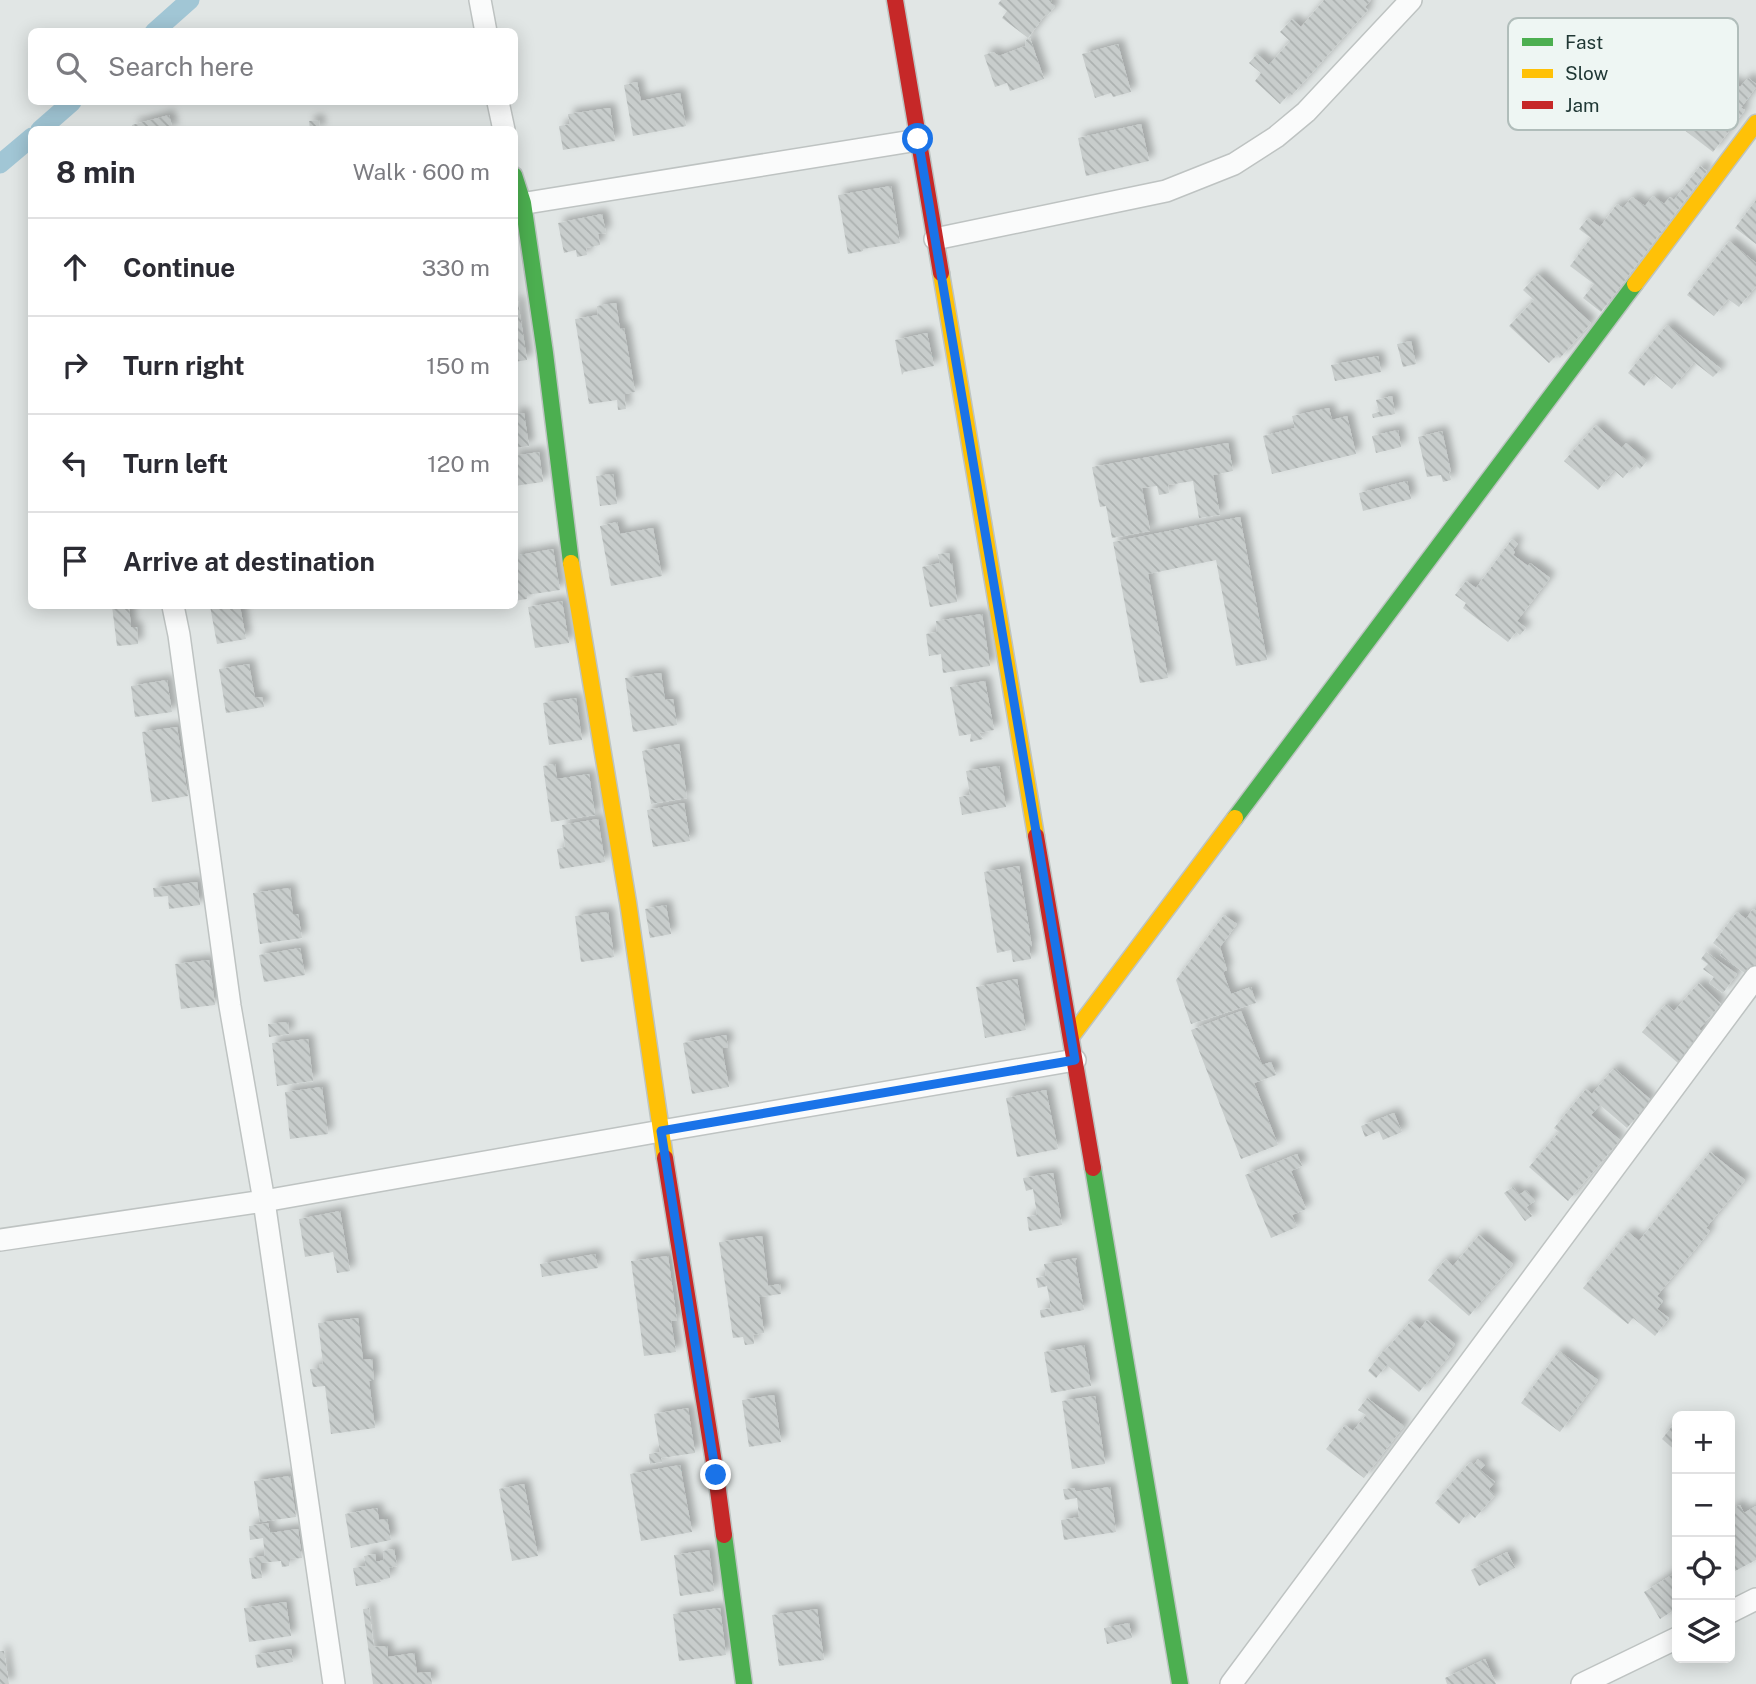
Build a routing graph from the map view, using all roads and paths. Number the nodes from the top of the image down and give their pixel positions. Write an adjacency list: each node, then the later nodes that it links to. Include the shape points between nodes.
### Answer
1 (480, 0): 4 (street)
2 (895, 0): 8 (street)
3 (1411, 0): 10 (street, via 1306,111 1234,164 1166,191)
4 (485, 28)
5 (499, 105): 7 (street)
6 (1756, 123): 13 (street)
7 (503, 126)
8 (918, 139): 9 (street); 10 (street)
9 (519, 204): 15 (street)
10 (935, 239): 13 (street)
11 (174, 609): 16 (street, via 230,1006)
12 (1756, 977): 24 (street)
13 (1071, 1037): 14 (street)
14 (1075, 1060): 15 (street); 23 (street)
15 (661, 1131): 16 (street); 22 (street)
16 (264, 1201): 17 (street); 21 (street)
17 (0, 1240)
18 (1756, 1599): 19 (street)
19 (1735, 1610)
20 (1672, 1640): 25 (street)
21 (334, 1684)
22 (744, 1684)
23 (1180, 1684)
24 (1231, 1684)
25 (1582, 1684)

